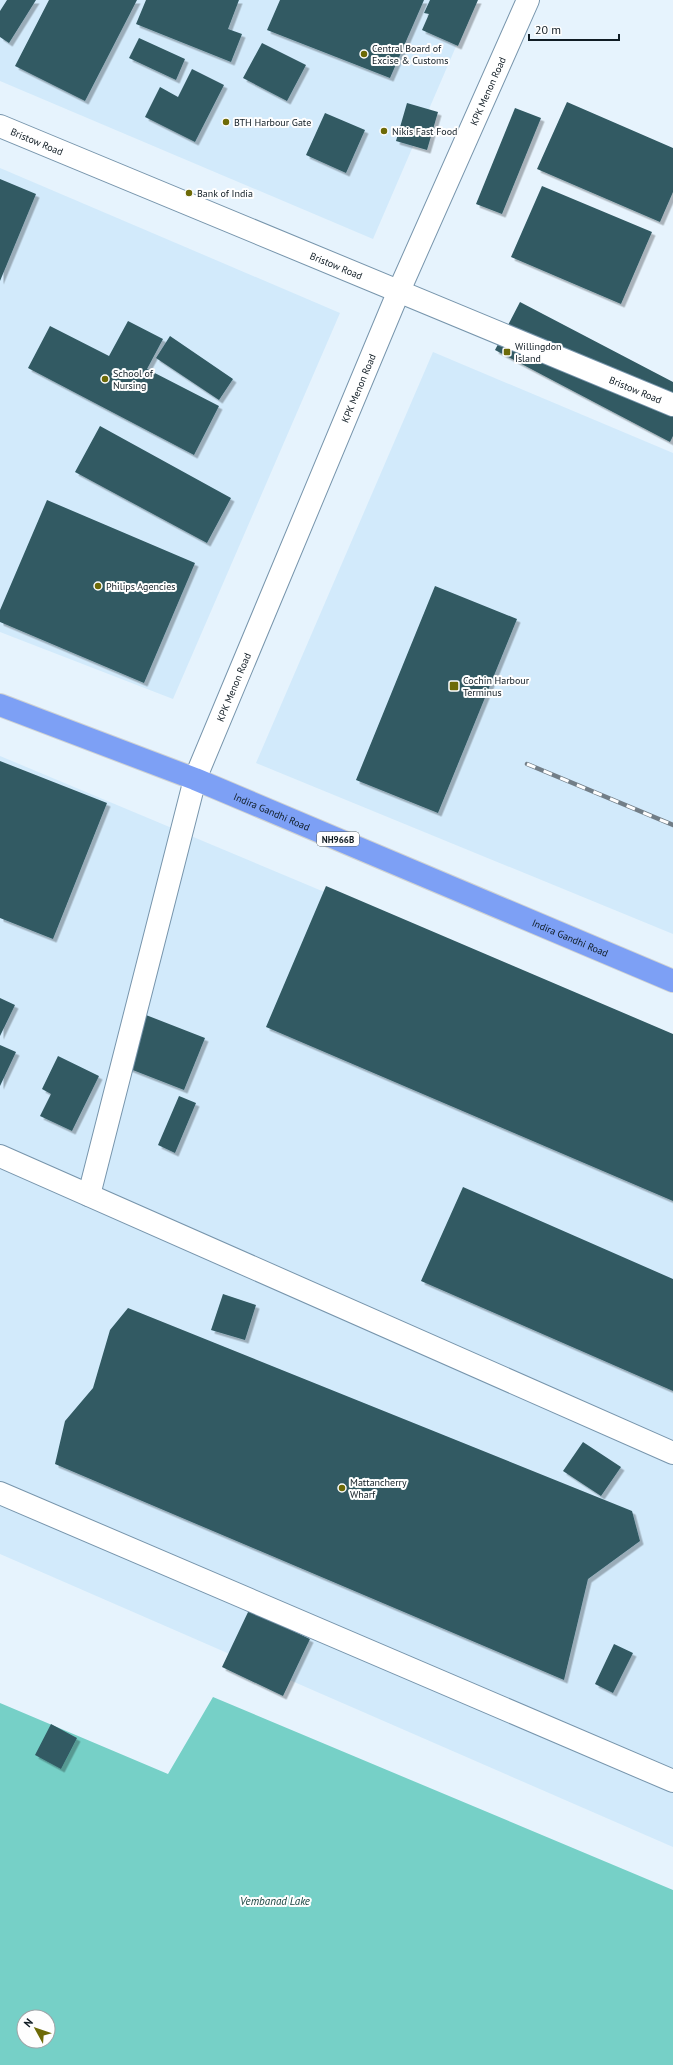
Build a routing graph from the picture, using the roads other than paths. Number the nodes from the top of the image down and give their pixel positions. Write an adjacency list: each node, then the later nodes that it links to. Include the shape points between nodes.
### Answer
1 (528, 0): 3 (street, KPK Menon Road)
2 (0, 126): 3 (street, Bristow Road)
3 (398, 293): 4 (street, Bristow Road); 6 (street, KPK Menon Road)
4 (673, 405)
5 (0, 705): 6 (highway, Indira Gandhi Road / NH966B)
6 (195, 779): 7 (highway, Indira Gandhi Road / NH966B); 9 (street, KPK Menon Road)
7 (673, 981)
8 (0, 1156): 9 (street)
9 (89, 1196): 10 (street)
10 (673, 1453)
11 (0, 1493): 12 (street)
12 (673, 1781)

